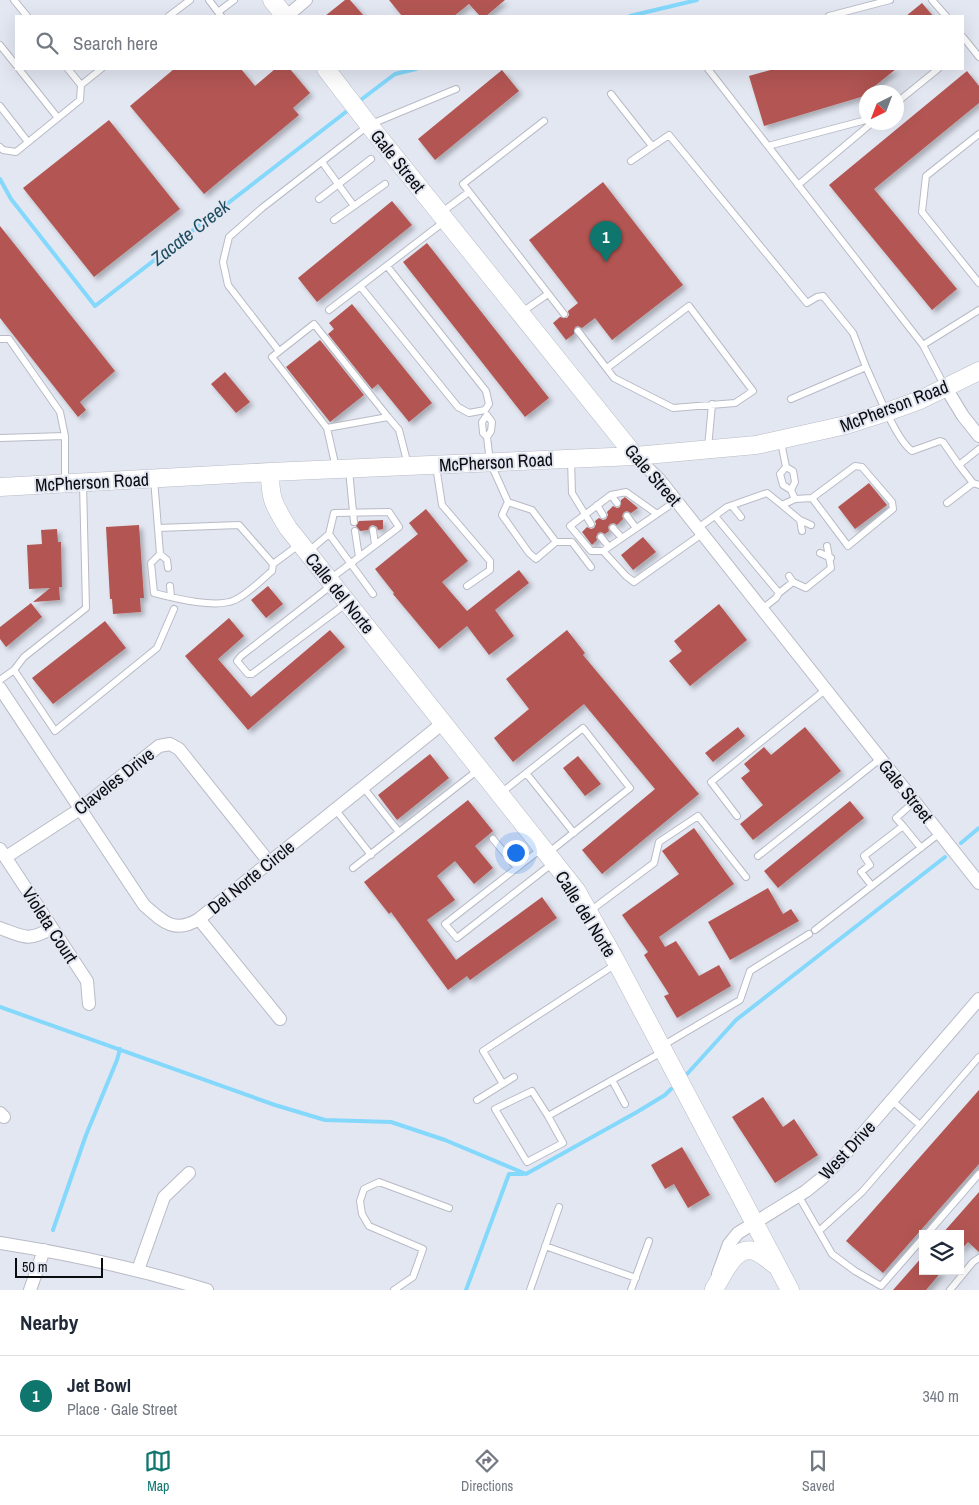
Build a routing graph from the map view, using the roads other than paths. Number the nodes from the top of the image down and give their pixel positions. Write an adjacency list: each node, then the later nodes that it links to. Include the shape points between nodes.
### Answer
1 (14, 0): 10 (lane)
2 (190, 0): 11 (lane)
3 (209, 0): 9 (lane)
4 (234, 0): 9 (lane)
5 (272, 0): 12 (street)
6 (306, 0): 13 (street)
7 (890, 0): 14 (lane)
8 (932, 0): 15 (lane)
9 (220, 14)
10 (26, 15)
11 (170, 15)
12 (285, 15)
13 (287, 15)
14 (833, 15)
15 (945, 15)
16 (0, 45): 19 (lane)
17 (965, 46): 18 (lane)
18 (979, 57)
19 (15, 64)
20 (20, 70): 31 (lane)
21 (69, 70): 26 (lane)
22 (100, 70): 26 (lane)
23 (327, 70): 33 (street, Gale Street)
24 (709, 70): 40 (lane)
25 (937, 70): 29 (lane)
26 (81, 84): 31 (lane, via 80,100)
27 (456, 89): 33 (lane)
28 (611, 94): 39 (lane)
29 (904, 97)
30 (0, 106): 37 (lane)
31 (58, 118): 37 (lane)
32 (544, 120): 47 (lane, via 463,184)
33 (367, 122): 43 (lane); 50 (street, Gale Street)
34 (859, 122): 40 (lane)
35 (863, 130): 46 (lane)
36 (979, 134): 53 (lane, via 926,176 922,212)
37 (28, 142): 38 (lane, via 16,152 3,150)
38 (0, 146)
39 (652, 146): 42 (lane); 64 (lane, via 669,135 807,303 823,296 830,303 853,333)
40 (768, 146): 46 (lane)
41 (371, 160): 44 (lane)
42 (632, 161)
43 (322, 162): 44 (lane); 63 (lane, via 228,237 223,262 228,285)
44 (338, 184): 48 (lane); 49 (lane)
45 (385, 184): 49 (lane)
46 (798, 185): 62 (lane)
47 (469, 192): 50 (lane); 55 (lane)
48 (319, 199)
49 (354, 206): 51 (lane)
50 (443, 217): 52 (lane); 58 (street, Gale Street)
51 (334, 220)
52 (387, 266): 54 (lane); 71 (lane, via 486,391 489,404)
53 (979, 283)
54 (360, 286): 56 (lane); 71 (lane, via 458,407 469,412)
55 (548, 294): 58 (lane); 59 (lane)
56 (329, 310)
57 (979, 310): 62 (lane)
58 (520, 314): 80 (street, Gale Street)
59 (564, 314)
60 (578, 331): 65 (lane)
61 (0, 340): 74 (lane, via 9,339 60,412)
62 (923, 345): 67 (lane)
63 (279, 351): 72 (lane, via 314,324); 73 (lane, via 272,357)
64 (866, 367): 68 (lane); 70 (lane)
65 (607, 368): 69 (lane, via 614,378 673,408); 69 (lane, via 689,306 753,391 735,403)
66 (979, 371): 67 (street, McPherson Road)
67 (946, 388): 70 (street, McPherson Road); 75 (street)
68 (791, 398)
69 (712, 404): 79 (lane)
70 (887, 412): 77 (street, McPherson Road); 84 (lane, via 912,451 940,441)
71 (486, 413): 82 (lane, via 492,422 487,437)
72 (388, 417): 73 (lane); 85 (lane, via 399,430)
73 (327, 428): 87 (lane)
74 (65, 436): 76 (lane); 91 (lane)
75 (979, 436)
76 (0, 438)
77 (780, 441): 79 (street, McPherson Road); 86 (lane)
78 (979, 449): 84 (lane)
79 (708, 450): 80 (street, McPherson Road)
80 (635, 456): 81 (street, McPherson Road); 98 (street, Gale Street)
81 (571, 459): 82 (street, McPherson Road); 107 (lane, via 572,493)
82 (490, 462): 83 (street, McPherson Road); 99 (lane)
83 (436, 465): 85 (street, McPherson Road); 143 (lane, via 442,505 490,561 490,570)
84 (959, 465): 92 (lane)
85 (408, 466): 87 (street, McPherson Road)
86 (786, 467): 94 (lane, via 793,471 796,482); 94 (lane, via 780,474 783,485)
87 (343, 469): 88 (street, McPherson Road); 105 (lane)
88 (270, 472): 89 (street, McPherson Road); 131 (street, Calle del Norte, via 270,492 275,507)
89 (154, 479): 90 (street, McPherson Road); 118 (lane)
90 (83, 482): 91 (street, McPherson Road); 150 (lane, via 86,608 24,657)
91 (65, 483): 93 (street, McPherson Road)
92 (976, 484): 101 (lane)
93 (0, 487)
94 (791, 490): 96 (lane)
95 (611, 495): 100 (lane); 102 (lane); 108 (lane, via 626,492)
96 (796, 498): 97 (lane); 103 (lane)
97 (812, 498): 97 (lane, via 855,466 862,467 892,502 893,509 848,546)
98 (676, 501): 108 (lane); 123 (street, Gale Street)
99 (508, 502): 128 (lane, via 532,510); 128 (lane, via 502,515 529,553 536,558)
100 (617, 503)
101 (947, 503)
102 (597, 505): 107 (lane); 109 (lane)
103 (782, 505): 104 (lane, via 767,493); 114 (lane)
104 (732, 506): 111 (lane); 112 (lane)
105 (353, 513): 106 (lane); 115 (lane); 125 (lane, via 334,513)
106 (371, 513): 113 (lane); 129 (lane, via 389,512 399,527)
107 (584, 514): 116 (lane); 132 (lane, via 570,526 591,551)
108 (657, 514): 120 (lane)
109 (603, 515)
110 (628, 516): 120 (lane)
111 (715, 516): 123 (lane); 144 (lane)
112 (741, 517)
113 (372, 520)
114 (800, 520): 117 (lane); 124 (lane)
115 (354, 522)
116 (591, 524)
117 (811, 526)
118 (158, 528): 134 (lane); 138 (lane, via 239,525)
119 (613, 528): 127 (lane)
120 (636, 528): 127 (lane)
121 (373, 530): 129 (lane)
122 (355, 531): 135 (lane)
123 (700, 531): 132 (lane, via 634,582); 149 (street, Gale Street)
124 (802, 532)
125 (329, 534): 131 (lane); 137 (lane)
126 (601, 538): 132 (lane)
127 (622, 538): 132 (lane)
128 (556, 542): 139 (lane, via 572,542)
129 (375, 545): 135 (lane)
130 (827, 546): 136 (lane)
131 (304, 548): 138 (lane); 141 (street, Calle del Norte)
132 (606, 548)
133 (820, 553): 136 (lane)
134 (160, 554): 140 (lane, via 167,560); 146 (lane, via 151,563 154,593)
135 (359, 557): 137 (lane)
136 (831, 558): 144 (lane, via 831,568 806,588 791,579)
137 (350, 563): 141 (lane); 145 (lane)
138 (273, 564): 146 (lane, via 272,572 234,601 194,602)
139 (590, 567)
140 (168, 568)
141 (331, 582): 147 (street, Calle del Norte); 147 (lane, via 241,656 237,661 248,674)
142 (170, 586): 146 (lane)
143 (467, 586)
144 (779, 592): 149 (lane)
145 (373, 594)
146 (171, 597)
147 (348, 602): 154 (street, Calle del Norte)
148 (174, 609): 150 (lane, via 157,648 55,730)
149 (761, 609): 153 (street, Gale Street)
150 (14, 670): 151 (lane)
151 (0, 680)
152 (0, 688): 161 (street)
153 (825, 690): 155 (street, Gale Street); 163 (lane, via 711,782)
154 (444, 723): 156 (street, Calle del Norte); 158 (street, Del Norte Circle)
155 (880, 759): 160 (street, Gale Street); 173 (lane)
156 (480, 768): 159 (street, Calle del Norte); 165 (lane)
157 (526, 774): 159 (lane); 166 (lane); 166 (lane, via 583,728 630,788)
158 (363, 787): 162 (street, Del Norte Circle); 165 (lane)
159 (500, 794): 172 (street, Calle del Norte)
160 (914, 802): 164 (lane, via 896,818); 167 (street, Gale Street)
161 (80, 809): 170 (street, Claveles Drive); 174 (street, Claveles Drive, via 158,746 170,744 179,749); 181 (street, Del Norte Circle, via 144,905 178,926 188,926)
162 (335, 809): 171 (lane); 174 (street, Del Norte Circle)
163 (737, 816)
164 (903, 826): 169 (lane); 179 (lane, via 864,856 870,865 861,872)
165 (399, 832): 171 (lane)
166 (574, 833): 172 (lane)
167 (940, 833): 169 (lane); 178 (street, Gale Street)
168 (493, 839): 176 (lane)
169 (921, 848): 179 (lane)
170 (3, 853): 183 (street, Violeta Court)
171 (371, 854): 175 (lane)
172 (548, 855): 176 (lane); 176 (lane, via 457,938 445,924); 180 (street, Calle del Norte)
173 (758, 856)
174 (269, 862): 181 (street, Del Norte Circle)
175 (353, 868)
176 (516, 868)
177 (746, 877): 180 (lane, via 698,816 658,842 654,863)
178 (979, 883)
179 (872, 886): 188 (lane, via 812,932 750,971 740,1000)
180 (589, 912): 184 (street, Calle del Norte)
181 (199, 919): 187 (street)
182 (0, 928): 183 (street, via 30,938)
183 (52, 928): 186 (street, Violeta Court, via 87,981)
184 (617, 963): 188 (street, Calle del Norte); 192 (lane, via 484,1052)
185 (979, 998): 194 (street, West Drive)
186 (89, 1004)
187 (280, 1019)
188 (662, 1049): 191 (lane); 203 (street, Calle del Norte)
189 (979, 1057): 197 (lane)
190 (514, 1077): 192 (lane)
191 (612, 1080): 195 (lane); 196 (lane)
192 (503, 1084): 193 (lane)
193 (477, 1100)
194 (891, 1100): 197 (lane); 200 (street, West Drive, via 822,1178)
195 (624, 1104)
196 (548, 1116): 196 (lane, via 532,1091 494,1110 527,1162 563,1143)
197 (920, 1125): 205 (lane, via 862,1192)
198 (189, 1173): 213 (street, via 164,1197)
199 (979, 1174): 204 (lane)
200 (798, 1195): 203 (street, West Drive); 205 (lane)
201 (559, 1207): 209 (lane)
202 (450, 1208): 217 (lane, via 379,1182 364,1190 360,1201 362,1214 369,1226 423,1250 413,1277)
203 (753, 1223): 212 (street, Calle del Norte); 220 (street, West Drive, via 729,1244)
204 (930, 1230)
205 (819, 1231): 208 (lane, via 832,1254 881,1286)
206 (649, 1241): 214 (lane)
207 (0, 1242): 210 (street)
208 (919, 1243)
209 (545, 1246): 214 (lane); 218 (lane)
210 (44, 1250): 213 (street); 215 (street)
211 (979, 1258): 222 (lane)
212 (778, 1268): 220 (street, via 754,1251 742,1252 733,1258); 221 (street, Calle del Norte)
213 (138, 1270): 216 (street)
214 (636, 1278): 219 (lane)
215 (30, 1290)
216 (207, 1290)
217 (394, 1290)
218 (530, 1290)
219 (632, 1290)
220 (713, 1290)
221 (790, 1290)
222 (950, 1290)

